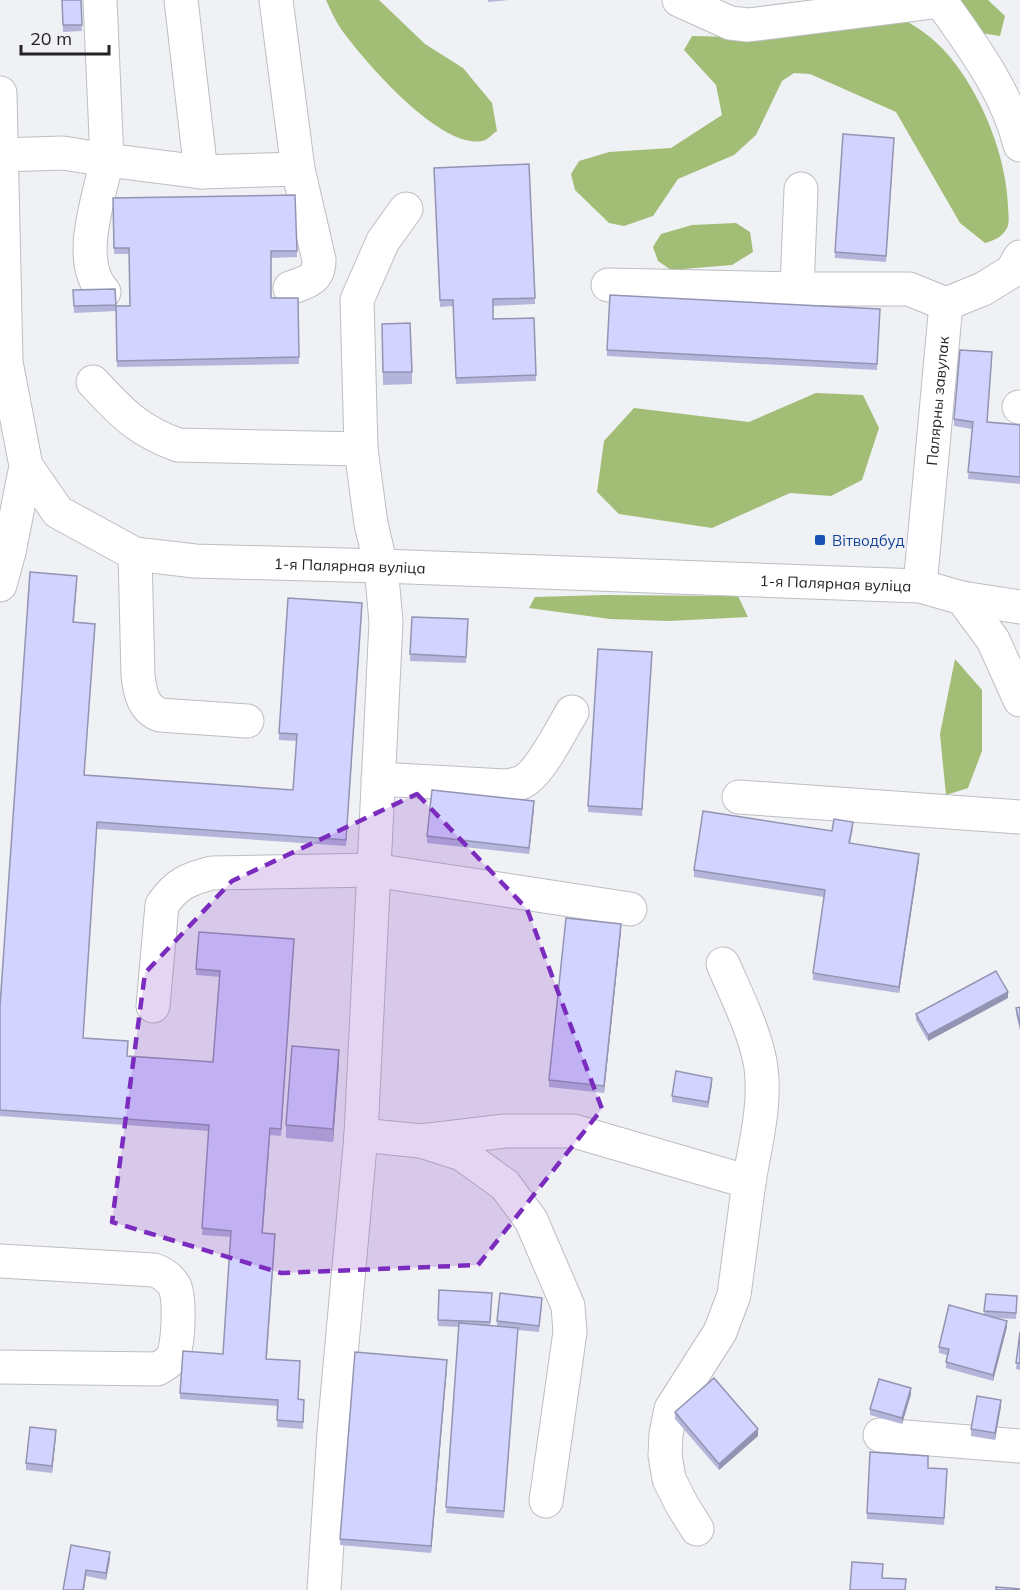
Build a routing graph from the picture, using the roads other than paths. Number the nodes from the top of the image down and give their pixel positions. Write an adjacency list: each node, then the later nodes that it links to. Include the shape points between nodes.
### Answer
1 (100, 0): 9 (street)
2 (181, 0): 11 (street)
3 (276, 0): 10 (street)
4 (679, 0): 5 (street, via 730,22 748,25)
5 (940, 0): 7 (street, via 985,65 1016,126)
6 (0, 93): 8 (street, 1-я Палярная вуліца)
7 (1020, 144)
8 (2, 155): 9 (street, via 63,153); 20 (street, 1-я Палярная вуліца)
9 (107, 160): 11 (street); 18 (street, via 88,251 92,273)
10 (298, 169): 11 (street); 16 (street, via 319,269 308,282)
11 (201, 172)
12 (801, 189): 17 (street)
13 (406, 209): 22 (street, via 383,241 357,300)
14 (1020, 257): 19 (street, via 1012,271 983,289)
15 (608, 285): 17 (street)
16 (290, 288)
17 (796, 290): 19 (street, via 909,290)
18 (104, 292)
19 (946, 304): 28 (street, Палярны завулак)
20 (3, 364): 23 (street, 1-я Палярная вуліца)
21 (93, 382): 22 (street, via 128,419 178,445)
22 (361, 449): 26 (street)
23 (13, 462): 24 (street); 25 (street, 1-я Палярная вуліца, via 58,512)
24 (4, 552): 27 (street)
25 (135, 554): 26 (street, 1-я Палярная вуліца, via 195,561); 33 (street, via 138,676 147,707 160,715)
26 (381, 566): 28 (street, 1-я Палярная вуліца); 34 (street, via 386,622)
27 (0, 585)
28 (920, 586): 29 (street, 1-я Палярная вуліца)
29 (962, 598): 30 (street, 1-я Палярная вуліца); 31 (street, via 993,640)
30 (1020, 607)
31 (1020, 700)
32 (572, 712): 34 (street, via 537,770 516,785)
33 (247, 721)
34 (378, 779): 37 (street)
35 (739, 797): 36 (street)
36 (1020, 817)
37 (373, 870): 38 (street); 40 (street, via 212,873 181,884 162,905); 41 (street)
38 (630, 909)
39 (723, 964): 43 (street, via 761,1066 762,1098)
40 (153, 1006)
41 (361, 1135): 42 (street); 50 (street)
42 (421, 1141): 43 (street, via 506,1131 574,1131); 48 (street, via 462,1154 506,1185 531,1220 568,1306 570,1332)
43 (749, 1182): 49 (street, via 734,1295 720,1332 671,1409 666,1434 669,1479)
44 (0, 1261): 45 (street, via 154,1270 171,1281 178,1300 176,1346 172,1357 157,1370)
45 (0, 1367)
46 (880, 1435): 47 (street)
47 (1020, 1446)
48 (546, 1501)
49 (697, 1529)
50 (324, 1590)

